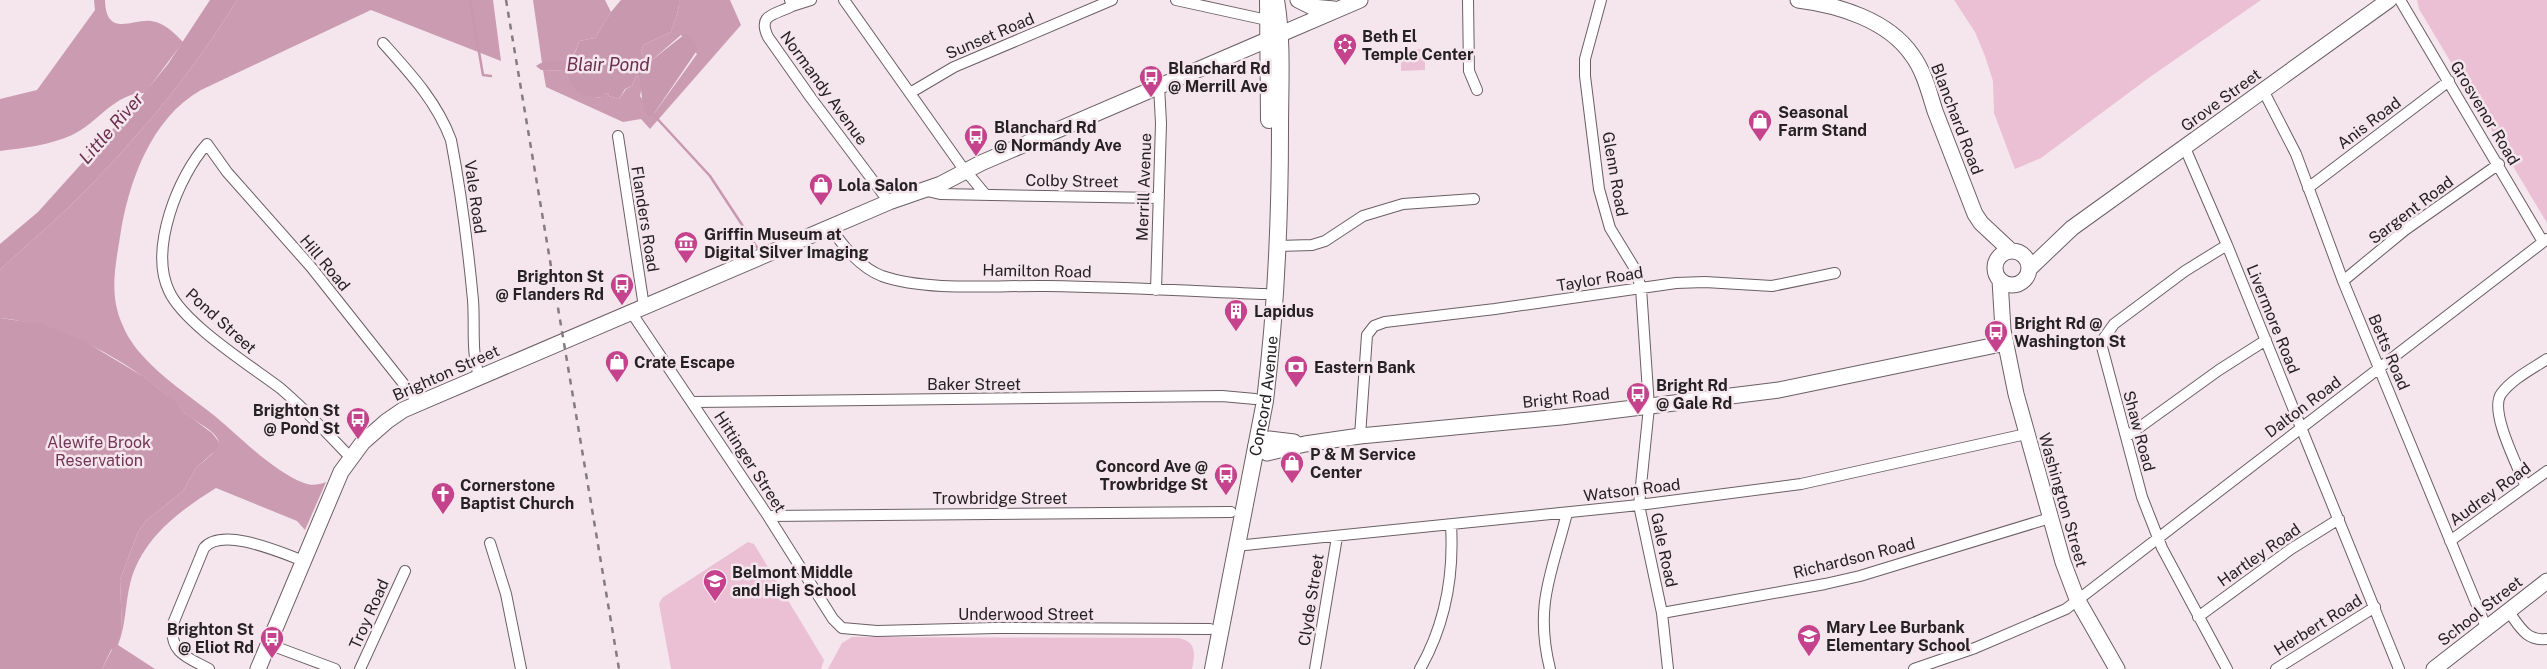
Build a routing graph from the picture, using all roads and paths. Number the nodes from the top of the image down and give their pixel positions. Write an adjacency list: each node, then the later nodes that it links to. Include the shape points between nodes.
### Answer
1 (811, 0): 14 (street)
2 (844, 0): 23 (street)
3 (1112, 0): 23 (street, Sunset Road, via 954,67)
4 (1176, 0): 16 (street)
5 (1268, 0): 16 (main road, Concord Avenue)
6 (1276, 0): 17 (main road, Concord Avenue)
7 (1298, 0): 15 (street, via 1312,7)
8 (1360, 0): 15 (street)
9 (1468, 0): 21 (street, via 1469,71)
10 (1601, 0): 48 (street, Glenn Road, via 1585,59 1599,189 1610,228 1635,269)
11 (1798, 0): 37 (street, Blanchard Road, via 1865,18 1899,41 1912,55 1975,214)
12 (2390, 0): 22 (street, Grove Street)
13 (2400, 0): 19 (street, Grosvenor Road)
14 (791, 3): 34 (street, Normandy Avenue, via 767,17 763,27)
15 (1336, 9): 17 (street)
16 (1267, 20): 17 (main road, Concord Avenue)
17 (1274, 39): 20 (street); 40 (main road, Concord Avenue); 50 (main road, Concord Avenue)
18 (383, 43): 56 (street, Vale Road, via 429,97 444,120 451,140 469,267 474,355)
19 (2448, 81): 27 (street, Grosvenor Road); 29 (street, Anis Road)
20 (1159, 86): 28 (street); 32 (street, Merrill Avenue)
21 (1477, 90)
22 (2263, 90): 26 (street, Grove Street); 29 (street, Betts Road, via 2281,123)
23 (910, 93): 28 (street)
24 (618, 136): 51 (street, Flanders Road)
25 (207, 144): 58 (street, Hill Road, via 227,172 311,266); 66 (street, Pond Street, via 190,164 165,232 162,258 169,292 205,331 280,389)
26 (2185, 148): 36 (street, Grove Street); 39 (street, Livermore Road)
27 (2499, 164): 38 (street, Grosvenor Road); 46 (street, Sargent Road, via 2405,230)
28 (966, 172): 30 (street); 31 (street)
29 (2308, 188): 46 (street, Betts Road)
30 (922, 190): 31 (street, Colby Street, via 940,194); 34 (street)
31 (985, 194): 32 (street, Colby Street)
32 (1159, 198): 49 (street, Merrill Avenue)
33 (1474, 199): 40 (street, via 1395,206 1363,216 1325,241 1312,245)
34 (889, 202): 35 (street)
35 (831, 227): 49 (street, Hamilton Road, via 845,248 863,265 902,281); 51 (street, Brighton Street)
36 (2072, 228): 41 (street, Grove Street, via 2040,246); 43 (street, Grove Street)
37 (1988, 230): 41 (street, Blanchard Road); 42 (street, Blanchard Road)
38 (2545, 240): 55 (street, Dalton Road)
39 (2227, 245): 53 (street, Livermore Road); 64 (street, Shaw Road, via 2185,271 2114,324 2104,338 2104,362)
40 (1278, 246): 57 (main road, Concord Avenue)
41 (2016, 252): 42 (street); 43 (street)
42 (1997, 259): 45 (street, via 1995,270)
43 (2029, 268): 47 (street, via 2025,279)
44 (1835, 273): 48 (street, Taylor Road, via 1772,286 1705,282)
45 (2000, 280): 47 (street, via 2004,284); 52 (street, Washington Street)
46 (2343, 281): 55 (street, Betts Road)
47 (2016, 285): 52 (street, Washington Street)
48 (1641, 288): 60 (street, Glenn Road); 63 (street, Taylor Road, via 1385,322 1372,328 1367,335 1364,360)
49 (1156, 290): 50 (street, Hamilton Road)
50 (1265, 294): 57 (main road, Concord Avenue)
51 (638, 310): 56 (street, Brighton Street); 59 (street, Hittinger Street)
52 (2004, 336): 60 (street, Bright Road, via 1779,390); 62 (street, Washington Street)
53 (2266, 340): 61 (street, Livermore Road); 64 (street, via 2218,370)
54 (2547, 359): 68 (street, via 2510,384 2498,403 2504,431)
55 (2380, 368): 61 (street, Dalton Road); 78 (street, Betts Road)
56 (479, 376): 58 (street, Brighton Street)
57 (1260, 400): 59 (street, Baker Street, via 1222,396); 65 (main road, Concord Avenue)
58 (418, 402): 66 (street, Brighton Street, via 382,425)
59 (693, 402): 72 (street, Hittinger Street)
60 (1649, 407): 63 (street, Bright Road); 69 (street, Gale Road)
61 (2302, 426): 74 (street, Livermore Road); 77 (street, Dalton Road)
62 (2026, 434): 69 (street, Watson Road, via 1801,484); 73 (street, Washington Street)
63 (1360, 436): 65 (street, Bright Road, via 1305,444 1269,440)
64 (2126, 437): 77 (street, Shaw Road)
65 (1250, 446): 70 (main road, Concord Avenue)
66 (350, 457): 81 (street, Brighton Street)
67 (2547, 471): 68 (street, Audrey Road)
68 (2525, 485): 78 (street, Audrey Road)
69 (1639, 505): 71 (street, Watson Road); 87 (street, Gale Road)
70 (1237, 512): 72 (street, Trowbridge Street); 80 (main road, Concord Avenue)
71 (1567, 513): 75 (street, Watson Road); 104 (street, via 1548,577 1542,613 1544,646)
72 (768, 516): 90 (street, Hittinger Street, via 833,619)
73 (2050, 518): 84 (street, Washington Street, via 2068,580); 87 (street, Richardson Road, via 1860,576)
74 (2339, 519): 85 (street, Livermore Road); 88 (street, Hartley Road, via 2291,549)
75 (1451, 525): 76 (street, Watson Road); 103 (street, via 1448,591 1431,650)
76 (1337, 537): 80 (street, Watson Road); 102 (street, Clyde Street)
77 (2157, 537): 84 (street, Dalton Road); 88 (street, Shaw Road)
78 (2450, 541): 89 (street, Betts Road)
79 (490, 543): 99 (street, via 506,594)
80 (1231, 547): 91 (main road, Concord Avenue)
81 (304, 561): 93 (street, Brighton Street); 95 (street, via 236,540 209,542 172,626 172,638 181,653)
82 (405, 571): 98 (street, Troy Road)
83 (2547, 581): 86 (street, School Street)
84 (2077, 599): 106 (street, Dalton Road, via 2066,609 2050,616 1975,648); 107 (street, Washington Street)
85 (2375, 607): 109 (street, Herbert Road); 110 (street, Livermore Road)
86 (2509, 612): 89 (street, School Street); 92 (street, via 2525,635)
87 (1662, 613): 105 (street, Gale Road)
88 (2198, 617): 108 (street, Shaw Road)
89 (2486, 627): 94 (street, School Street)
90 (842, 628): 91 (street, Underwood Street, via 877,631)
91 (1215, 629): 100 (main road, Concord Avenue); 101 (main road, Concord Avenue)
92 (2547, 640)
93 (268, 644): 96 (street, Brighton Street); 97 (street)
94 (2438, 668)
95 (209, 669)
96 (258, 669)
97 (335, 669)
98 (360, 669)
99 (521, 669)
100 (1203, 669)
101 (1213, 669)
102 (1315, 669)
103 (1420, 669)
104 (1550, 669)
105 (1668, 669)
106 (1914, 669)
107 (2117, 669)
108 (2227, 669)
109 (2276, 669)
110 (2399, 669)

